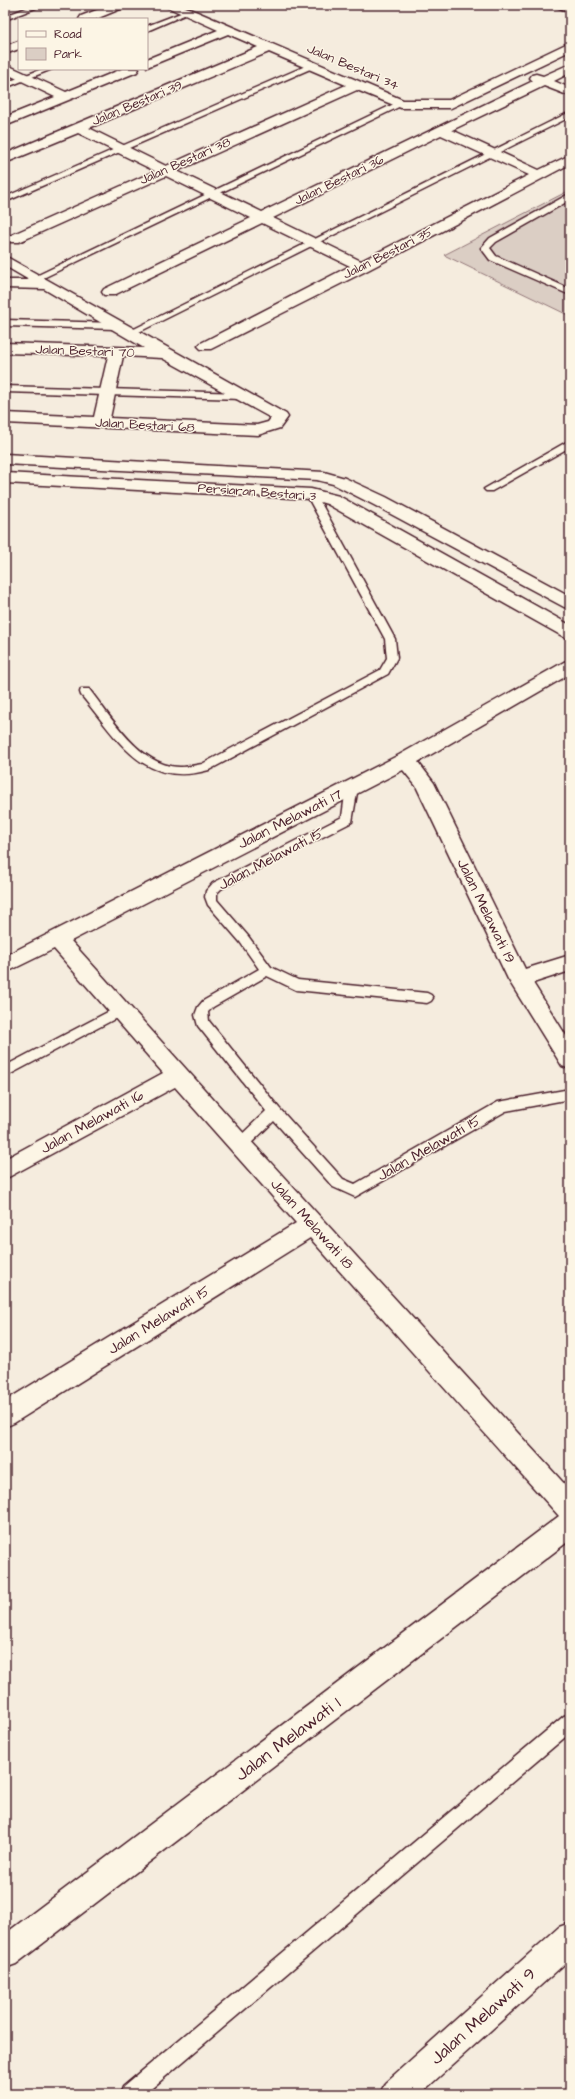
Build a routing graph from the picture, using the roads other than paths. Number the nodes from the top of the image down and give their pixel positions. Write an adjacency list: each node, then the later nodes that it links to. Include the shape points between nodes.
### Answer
1 (40, 5): 7 (lane)
2 (121, 5): 8 (street)
3 (171, 5): 6 (street, Jalan Bestari 34)
4 (561, 5): 5 (street)
5 (570, 8)
6 (188, 12): 9 (lane); 10 (street, Jalan Bestari 34)
7 (5, 18)
8 (88, 18)
9 (148, 29)
10 (228, 30): 13 (street, Jalan Bestari 34); 15 (street)
11 (18, 45): 14 (street)
12 (570, 46): 21 (street, Jalan Bestari 34)
13 (268, 47): 16 (street, Jalan Bestari 34); 31 (street, Jalan Bestari 39)
14 (5, 50)
15 (148, 63)
16 (313, 66): 24 (street, Jalan Bestari 34); 33 (lane)
17 (5, 68): 22 (street)
18 (570, 68): 23 (street, Jalan Bestari 36)
19 (46, 70): 22 (lane)
20 (131, 70): 27 (street)
21 (518, 70): 23 (street); 28 (street, Jalan Bestari 34, via 451,104)
22 (26, 78): 25 (lane); 27 (street)
23 (545, 81): 26 (street); 32 (street, Jalan Bestari 36)
24 (357, 85): 28 (street, Jalan Bestari 34); 37 (street, Jalan Bestari 38)
25 (5, 86)
26 (570, 92)
27 (66, 97): 30 (street)
28 (401, 104): 39 (lane)
29 (570, 114): 34 (lane)
30 (5, 122)
31 (78, 128): 33 (street); 35 (street, Jalan Bestari 39)
32 (440, 130): 34 (street); 42 (street, Jalan Bestari 36)
33 (123, 149): 37 (street); 41 (lane)
34 (491, 153): 38 (street); 44 (lane)
35 (5, 159)
36 (570, 159): 38 (street, Jalan Bestari 35)
37 (165, 170): 39 (street); 43 (street, Jalan Bestari 38)
38 (540, 175): 46 (street, Jalan Bestari 35)
39 (213, 194): 42 (street); 47 (lane)
40 (570, 197): 50 (lane, via 493,240 484,248 493,258)
41 (5, 200)
42 (263, 218): 44 (street); 49 (street, Jalan Bestari 36)
43 (14, 239)
44 (312, 242): 46 (street); 53 (lane)
45 (5, 260): 47 (street)
46 (363, 266): 54 (street, Jalan Bestari 35)
47 (42, 281): 48 (street); 52 (street)
48 (5, 284)
49 (109, 292)
50 (570, 292)
51 (5, 323): 52 (lane)
52 (116, 326): 53 (street)
53 (130, 333): 57 (street)
54 (206, 346)
55 (5, 348): 56 (street, Jalan Bestari 70)
56 (116, 352): 57 (street, Jalan Bestari 70); 59 (street)
57 (164, 354): 60 (street)
58 (5, 389): 59 (lane)
59 (108, 393): 60 (lane); 62 (street)
60 (242, 396): 62 (street, Jalan Bestari 68, via 280,416 274,425 258,430)
61 (5, 418): 62 (street, Jalan Bestari 68)
62 (101, 423)
63 (570, 443): 66 (lane)
64 (5, 459): 68 (street, Persiaran Bestari 3, via 318,475 339,481 380,501)
65 (5, 478): 67 (street, Persiaran Bestari 3)
66 (489, 489)
67 (311, 494): 69 (street, Persiaran Bestari 3, via 333,500); 71 (lane, via 390,639 392,658 384,672 205,767 180,771 156,766 136,754)
68 (570, 603)
69 (570, 633)
70 (570, 666): 72 (street, Jalan Melawati 17)
71 (85, 692)
72 (406, 760): 73 (street, Jalan Melawati 17); 78 (street, Jalan Melawati 19, via 424,783)
73 (352, 788): 74 (street, Jalan Melawati 17); 77 (lane, Jalan Melawati 15, via 348,819 212,890 212,902)
74 (56, 938): 76 (street, Jalan Melawati 17); 80 (street, Jalan Melawati 18)
75 (570, 963): 78 (street)
76 (5, 965)
77 (267, 970): 79 (lane, Jalan Melawati 15, via 296,985); 85 (lane, Jalan Melawati 15, via 208,1004 202,1009 200,1016)
78 (519, 979): 81 (street, Jalan Melawati 19)
79 (427, 998)
80 (121, 1010): 82 (lane); 83 (street, Jalan Melawati 18)
81 (570, 1060)
82 (5, 1072)
83 (179, 1075): 86 (street, Jalan Melawati 18); 87 (street, Jalan Melawati 16)
84 (570, 1094): 85 (lane, Jalan Melawati 15, via 503,1106 354,1191 338,1183)
85 (274, 1112): 86 (lane)
86 (240, 1145): 88 (street, Jalan Melawati 18)
87 (5, 1170)
88 (313, 1224): 89 (street, Jalan Melawati 15); 90 (street, Jalan Melawati 18)
89 (5, 1415)
90 (570, 1509)
91 (570, 1524): 94 (street, Jalan Melawati 1)
92 (570, 1722): 95 (lane)
93 (570, 1938): 96 (street, Jalan Melawati 9)
94 (5, 1953)
95 (130, 2094)
96 (396, 2094)

